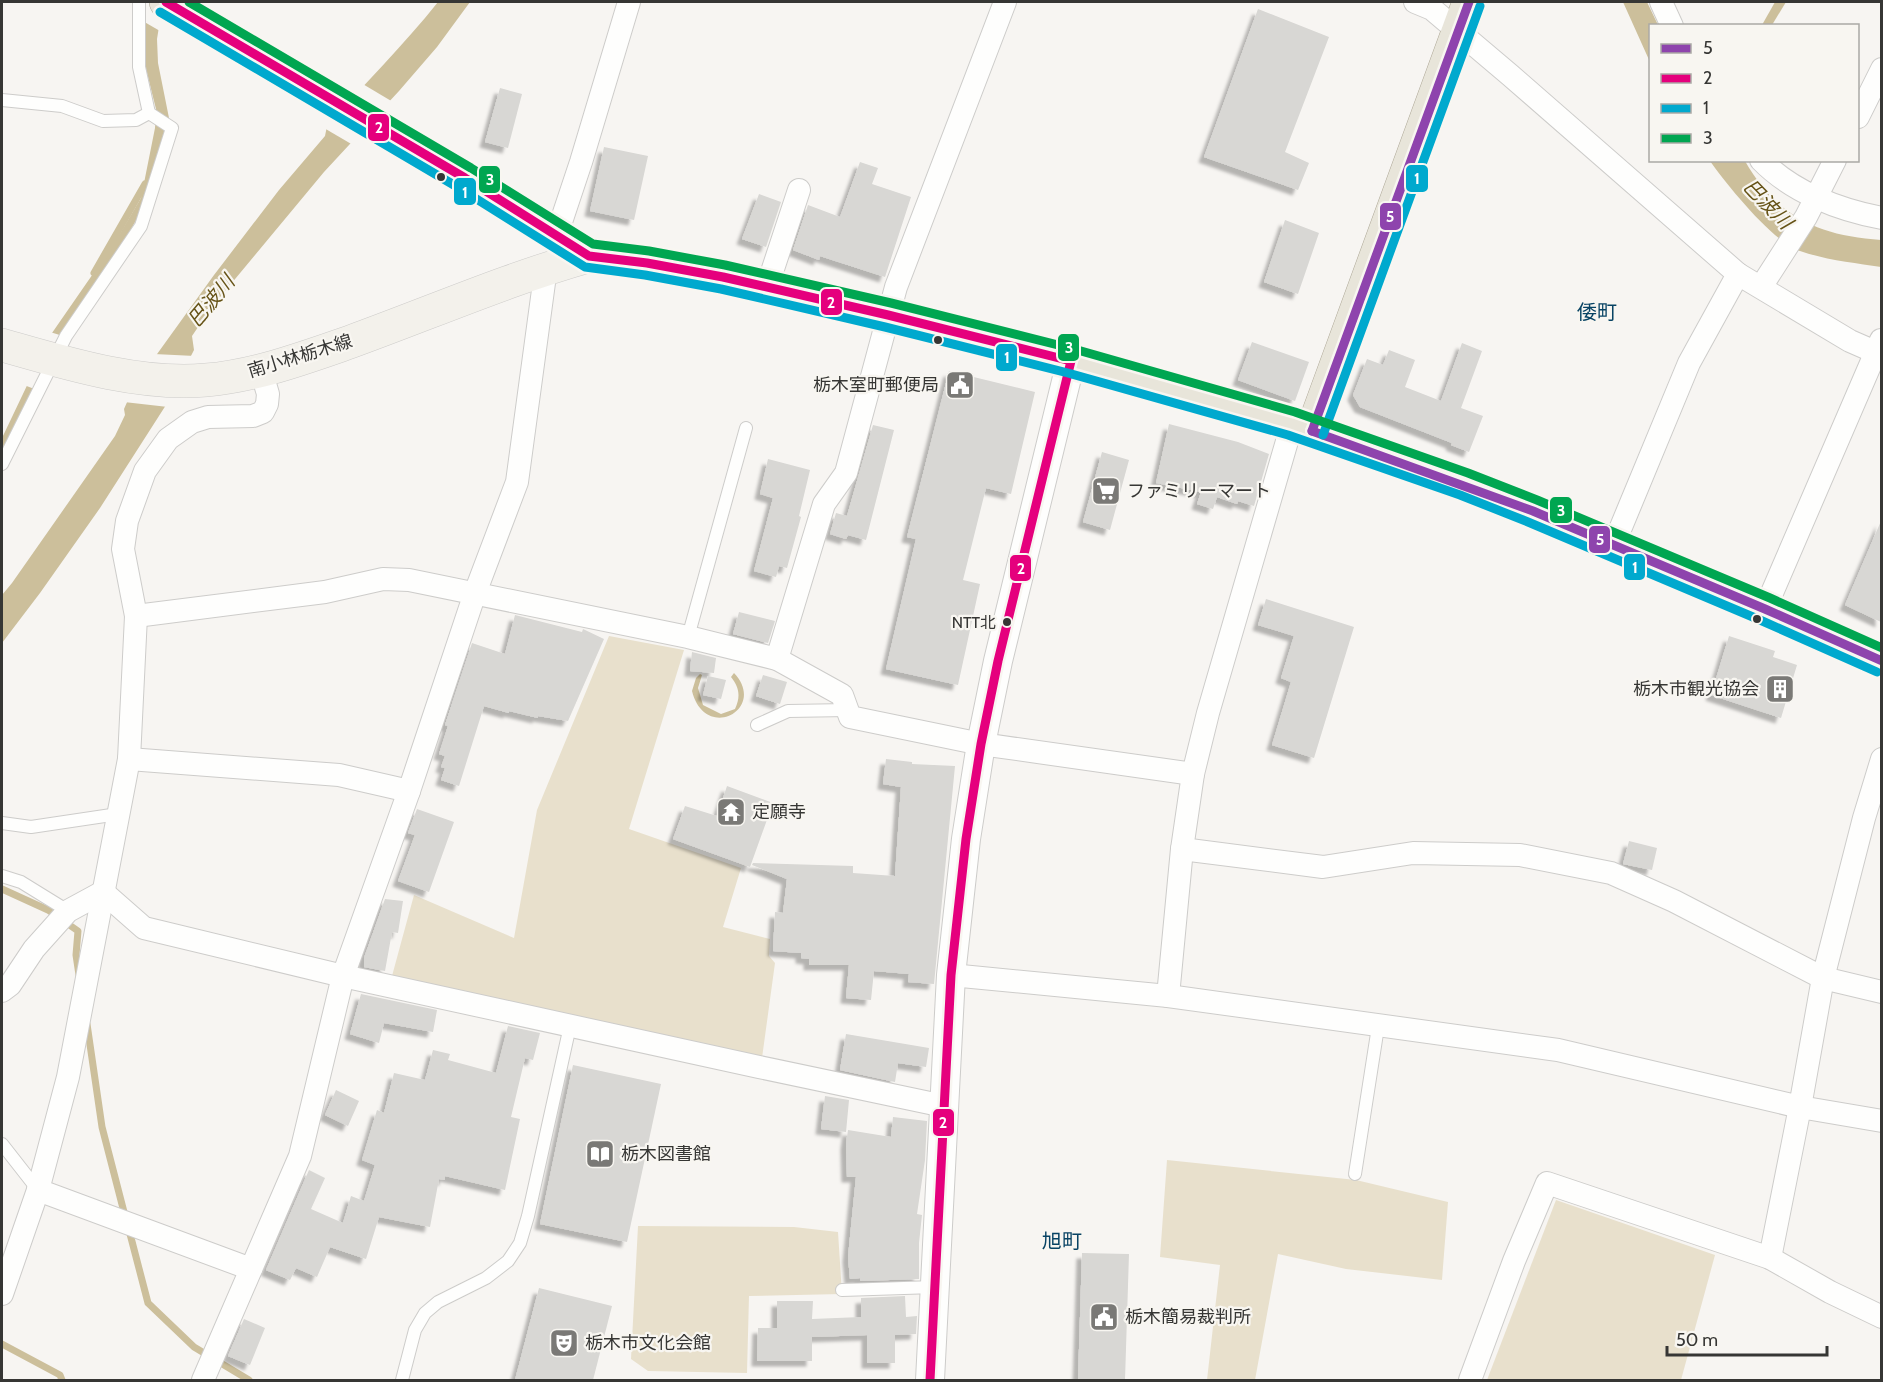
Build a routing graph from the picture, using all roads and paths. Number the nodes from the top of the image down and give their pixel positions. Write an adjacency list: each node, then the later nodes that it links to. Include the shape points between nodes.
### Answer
1 (139, 2): 11 (lane, via 139,67)
2 (166, 2): 18 (main road)
3 (629, 2): 18 (street)
4 (1005, 2): 24 (street)
5 (1415, 2): 7 (street)
6 (1661, 2): 8 (street)
7 (1463, 16): 21 (street); 31 (main road)
8 (1671, 24)
9 (1881, 71): 12 (street)
10 (2, 100): 11 (lane, via 62,106 103,121 136,120)
11 (149, 113): 27 (lane, via 172,128 141,226)
12 (1859, 113)
13 (1764, 162): 16 (street, via 1800,190)
14 (1834, 162): 16 (street)
15 (799, 190): 22 (street)
16 (1811, 207): 17 (street); 23 (street)
17 (1881, 218)
18 (557, 234): 19 (main road)
19 (589, 256): 20 (main road, 南小林栃木線); 22 (main road, via 647,263)
20 (546, 268): 29 (main road, 南小林栃木線, via 314,355); 34 (street, via 517,482)
21 (1738, 274): 23 (street); 33 (street, via 1689,363)
22 (767, 287): 24 (main road)
23 (1761, 287): 26 (street, via 1850,341)
24 (888, 315): 28 (main road); 38 (street, via 846,473 824,504)
25 (2, 345): 27 (main road, 南小林栃木線)
26 (1880, 349): 35 (street)
27 (48, 358): 29 (main road, 南小林栃木線, via 141,378 179,381); 32 (lane)
28 (1071, 361): 31 (main road); 42 (street, via 1017,577)
29 (261, 370): 36 (street, via 268,394 263,412 192,422 168,439 145,471 127,520 123,549)
30 (746, 428): 37 (lane)
31 (1302, 428): 33 (main road, via 1464,484); 45 (street, via 1208,712)
32 (2, 464)
33 (1614, 544): 35 (main road)
34 (475, 593): 36 (street, via 410,580 383,579 326,592); 37 (street); 46 (street)
35 (1765, 609): 39 (main road)
36 (136, 616): 43 (street)
37 (688, 637): 38 (street)
38 (777, 659): 40 (street, via 842,695)
39 (1881, 661)
40 (848, 710): 41 (lane, via 788,711); 42 (street, via 850,717)
41 (757, 725)
42 (981, 744): 45 (street); 53 (street)
43 (129, 759): 46 (street, via 339,775); 47 (street)
44 (1881, 759): 55 (street)
45 (1193, 774): 49 (street)
46 (409, 791): 54 (street)
47 (118, 814): 48 (lane, via 31,827); 51 (street)
48 (2, 823)
49 (1182, 849): 55 (street, via 1323,867 1413,854 1520,855 1611,873); 58 (street)
50 (2, 876): 52 (lane, via 21,882)
51 (103, 892): 52 (street); 54 (street, via 144,928); 66 (street, via 69,1077)
52 (68, 911): 56 (street)
53 (951, 975): 58 (street); 61 (street)
54 (343, 976): 59 (street); 68 (street, via 300,1156)
55 (1823, 978): 57 (street); 62 (street)
56 (2, 992)
57 (1881, 992)
58 (1168, 996): 60 (street)
59 (570, 1026): 61 (street); 74 (lane, via 520,1243 508,1261 486,1278 438,1302 425,1313)
60 (1378, 1027): 62 (street, via 1558,1050); 65 (lane)
61 (944, 1106): 69 (street)
62 (1800, 1107): 63 (street); 67 (street)
63 (1881, 1121)
64 (2, 1144): 66 (lane)
65 (1355, 1174)
66 (38, 1190): 68 (street); 71 (street)
67 (1770, 1258): 72 (street); 76 (street, via 1547,1183)
68 (251, 1269): 73 (street)
69 (935, 1287): 70 (lane); 75 (street)
70 (842, 1290)
71 (2, 1294)
72 (1881, 1317)
73 (206, 1374)
74 (402, 1380)
75 (930, 1380)
76 (1470, 1380)

